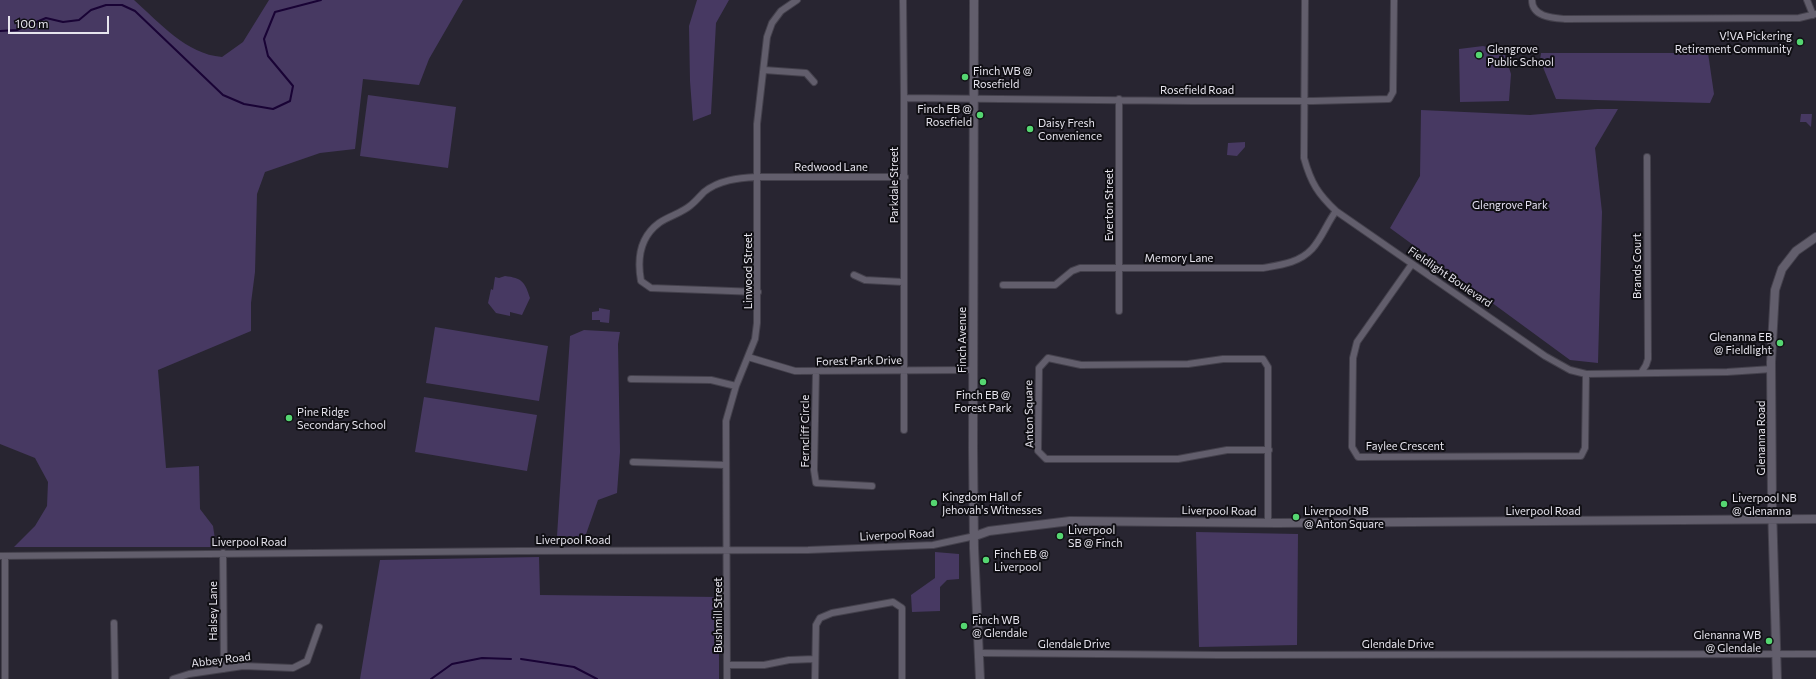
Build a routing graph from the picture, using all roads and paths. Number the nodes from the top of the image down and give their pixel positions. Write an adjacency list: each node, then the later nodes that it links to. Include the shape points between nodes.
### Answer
1 (797, 0): 9 (street, Linwood Street, via 781,11 772,23 767,37)
2 (903, 0): 11 (street, Parkdale Street)
3 (974, 0): 12 (main road, Finch Avenue)
4 (1305, 0): 14 (street, Fieldlight Boulevard)
5 (1394, 0): 14 (street, Rosefield Road, via 1393,92 1389,99)
6 (1532, 0): 8 (street, via 1532,4 1539,12 1548,18 1565,19 1799,18)
7 (1807, 0): 8 (street)
8 (1814, 14)
9 (764, 70): 10 (street, via 806,73); 16 (street, Linwood Street, via 757,124)
10 (814, 82)
11 (904, 98): 12 (street, Rosefield Road); 17 (street, Parkdale Street)
12 (973, 99): 13 (street, Rosefield Road); 30 (main road, Finch Avenue)
13 (1119, 99): 14 (street, Rosefield Road); 21 (street, Everton Street)
14 (1306, 101): 18 (street, Fieldlight Boulevard, via 1304,152 1308,174 1315,189)
15 (1647, 157): 32 (street, Brands Court, via 1648,359)
16 (757, 177): 17 (street, Redwood Lane); 25 (street, Linwood Street); 25 (street, Redwood Lane, via 722,182 705,191 691,205 658,223 647,234 640,251 638,266 640,281 651,288)
17 (904, 177): 23 (street, Parkdale Street)
18 (1336, 211): 20 (street, Fieldlight Boulevard); 21 (street, Memory Lane, via 1312,249 1283,265 1263,268)
19 (1816, 237): 28 (main road, Glenanna Road, via 1796,251 1778,276 1775,290)
20 (1412, 264): 33 (street, Fieldlight Boulevard, via 1545,356 1570,370); 33 (street, Faylee Crescent, via 1357,342 1353,358 1352,447 1358,457 1581,456 1585,448)
21 (1119, 267): 24 (street, Memory Lane, via 1080,268 1072,271 1055,286); 26 (street, Everton Street)
22 (854, 276): 23 (street, via 865,280)
23 (903, 282): 29 (street, Parkdale Street)
24 (1003, 285)
25 (758, 292): 27 (street, Linwood Street, via 755,339)
26 (1119, 311)
27 (748, 357): 31 (street, Forest Park Drive, via 795,371); 35 (street, Linwood Street)
28 (1772, 369): 32 (street, Fieldlight Boulevard); 41 (main road, Glenanna Road)
29 (904, 370): 30 (street, Forest Park Drive); 31 (street, Forest Park Drive); 36 (street)
30 (973, 370): 44 (main road, Finch Avenue)
31 (816, 371): 40 (street, Ferncliff Circle, via 816,483)
32 (1641, 373): 33 (street, Fieldlight Boulevard)
33 (1586, 374)
34 (632, 379): 35 (street, via 711,380)
35 (736, 386): 39 (street, Linwood Street, via 726,421)
36 (904, 430)
37 (1269, 450): 37 (street, Anton Square, via 1268,367 1263,359 1223,359 1188,364 1081,365 1048,358 1039,368 1038,451 1046,460 1178,460 1228,450); 43 (street, Anton Square)
38 (633, 462): 39 (street)
39 (725, 465): 45 (street, Linwood Street)
40 (872, 486)
41 (1773, 518): 42 (main road, Liverpool Road); 43 (main road, Liverpool Road, via 1606,522); 51 (main road, Glenanna Road)
42 (1816, 519)
43 (1268, 523): 44 (main road, Liverpool Road, via 1070,521 989,531)
44 (975, 536): 45 (street, Liverpool Road, via 933,545 885,548); 50 (main road, Finch Avenue)
45 (727, 550): 46 (street, Liverpool Road); 54 (street, Bushmill Street)
46 (223, 553): 47 (street, Liverpool Road); 55 (street, Halsey Lane)
47 (2, 556): 56 (street)
48 (114, 623): 57 (street)
49 (319, 627): 55 (street, Abbey Road, via 307,661 293,668 243,666)
50 (980, 653): 51 (street, Glendale Drive); 62 (main road, Finch Avenue)
51 (1776, 654): 52 (street, Glendale Drive); 63 (main road, Glenanna Road)
52 (1816, 654)
53 (814, 659): 54 (street, via 764,665); 60 (street); 61 (street, via 816,625 820,618 832,613 893,602 902,608)
54 (727, 665): 59 (street, Bushmill Street)
55 (224, 669): 58 (street, Abbey Road)
56 (5, 679)
57 (114, 679)
58 (173, 679)
59 (727, 679)
60 (815, 679)
61 (902, 679)
62 (980, 679)
63 (1777, 679)

